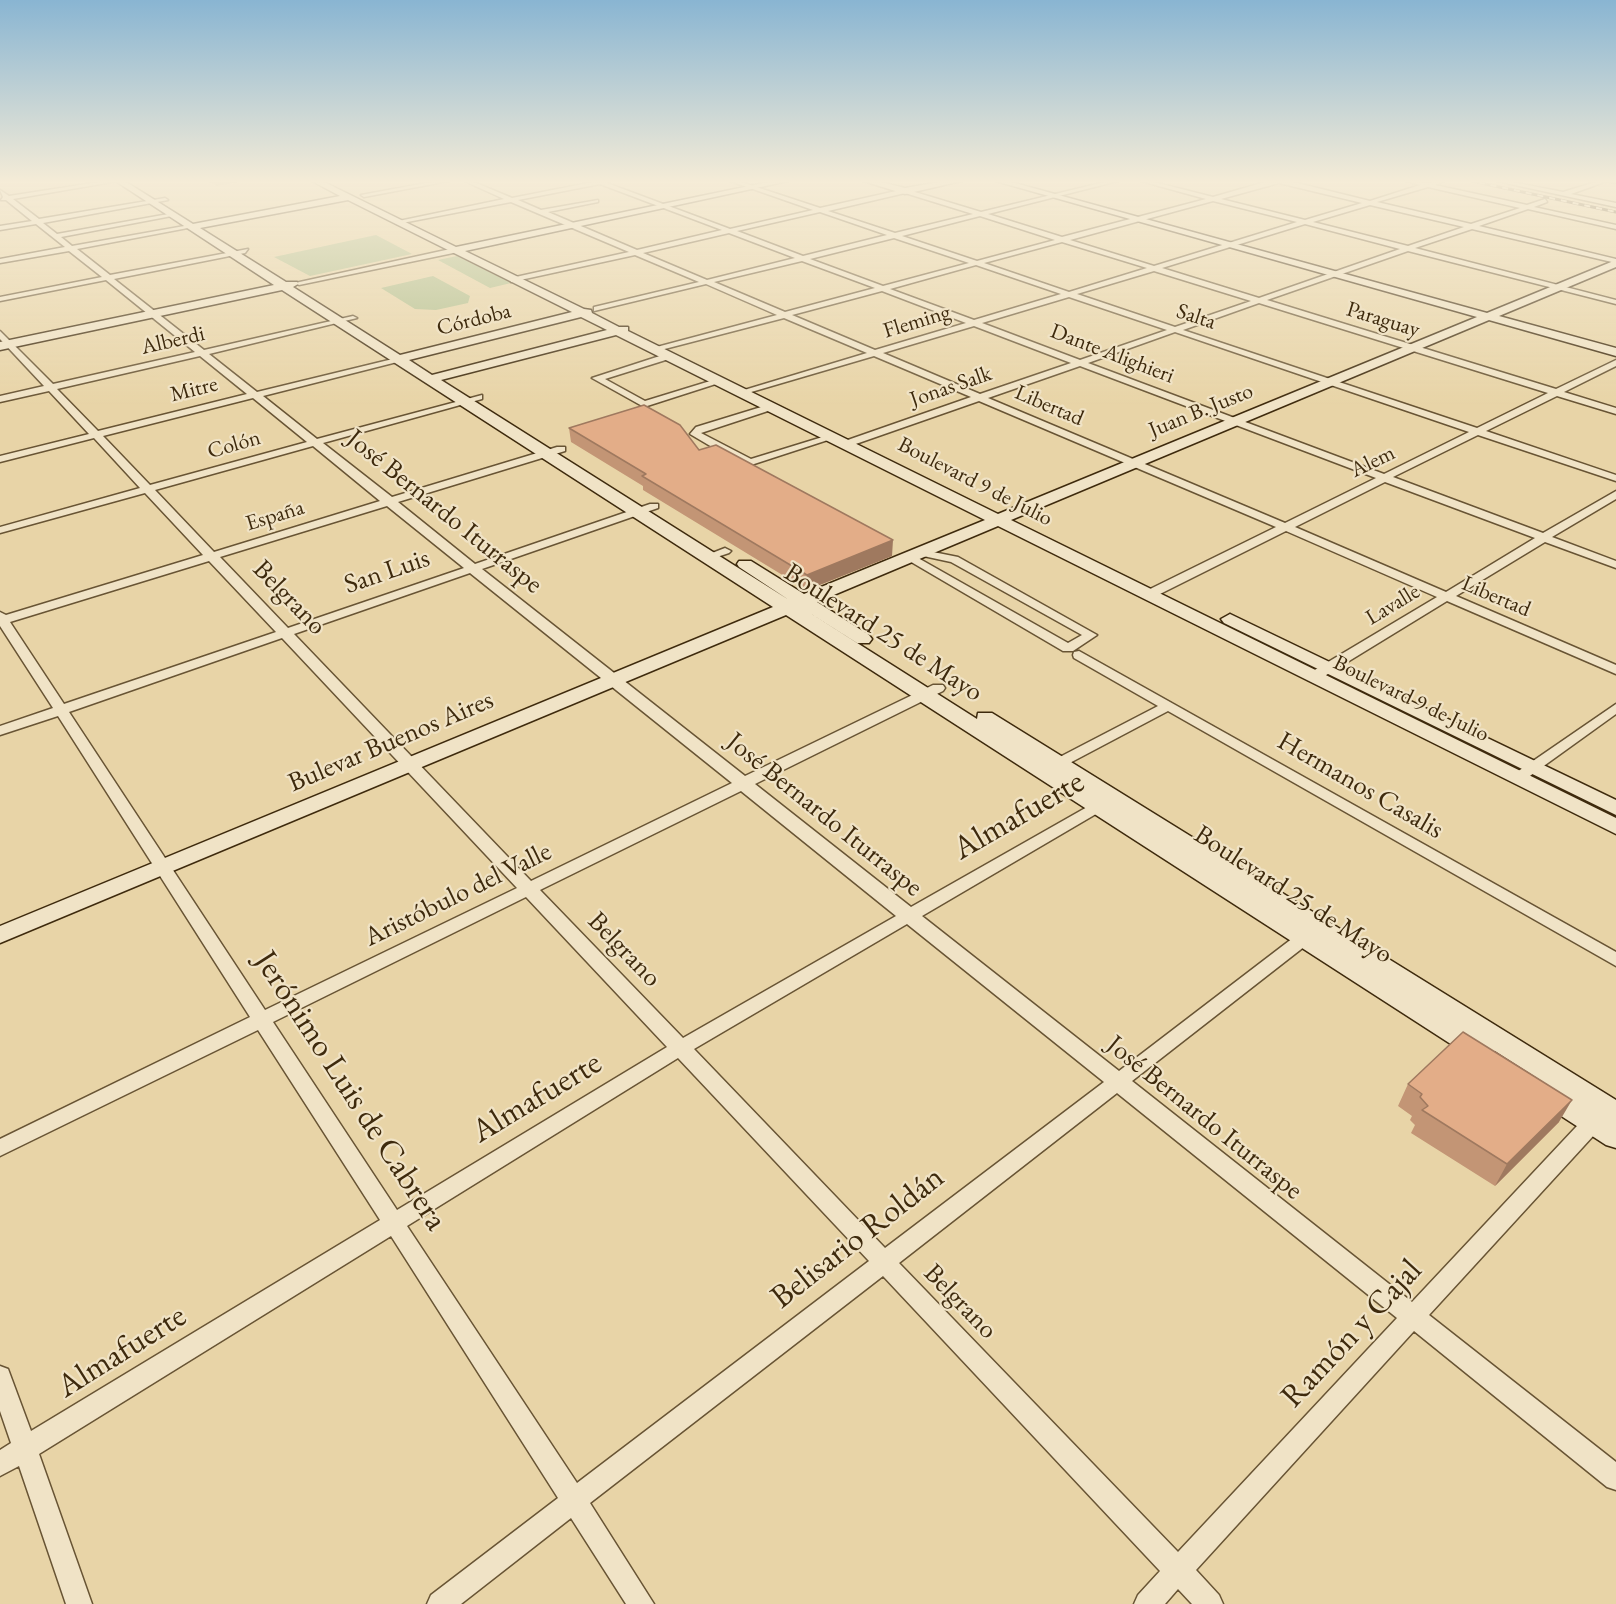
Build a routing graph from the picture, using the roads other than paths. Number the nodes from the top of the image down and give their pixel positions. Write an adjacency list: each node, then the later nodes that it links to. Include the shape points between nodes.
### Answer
1 (34, 255): 21 (street)
2 (79, 255): 27 (street, José Bernardo Iturraspe)
3 (225, 255): 27 (street)
4 (244, 255): 30 (main road, Boulevard 25 de Mayo)
5 (423, 255): 30 (street)
6 (473, 255): 28 (main road, Boulevard 9 de Julio)
7 (479, 255): 26 (main road, Boulevard 9 de Julio)
8 (626, 255): 26 (street)
9 (639, 255): 29 (street, Libertad)
10 (795, 255): 20 (street, Dante Alighieri)
11 (816, 255): 20 (street, Córdoba)
12 (951, 255): 23 (street, Salta)
13 (1009, 255): 23 (street)
14 (1110, 255): 24 (street, Paraguay)
15 (1203, 255): 24 (street, Fleming)
16 (1271, 255): 25 (main road)
17 (1389, 255): 25 (street, Jonas Salk)
18 (1435, 255): 31 (street)
19 (1587, 255): 22 (street)
20 (803, 258): 29 (street, Córdoba); 32 (street, Dante Alighieri)
21 (0, 261)
22 (1616, 262): 31 (main road, Juan B. Justo)
23 (977, 264): 32 (street); 33 (street, Salta)
24 (1156, 269): 33 (street, Fleming); 35 (street, Paraguay)
25 (1337, 273): 35 (street, Jonas Salk); 41 (main road)
26 (529, 276): 28 (street); 37 (main road, Boulevard 9 de Julio)
27 (108, 278): 34 (street); 38 (street, José Bernardo Iturraspe)
28 (514, 280): 39 (main road, Boulevard 9 de Julio)
29 (705, 282): 37 (street, Córdoba); 40 (street, Libertad)
30 (290, 283): 38 (main road); 42 (main road, Boulevard 25 de Mayo); 43 (main road, Boulevard 25 de Mayo)
31 (1559, 287): 36 (street); 41 (main road, Juan B. Justo)
32 (885, 289): 40 (street); 44 (street, Dante Alighieri)
33 (1071, 295): 44 (street, Fleming); 46 (street, Salta)
34 (0, 298)
35 (1258, 301): 46 (street, Jonas Salk); 49 (street, Paraguay)
36 (1616, 302)
37 (597, 309): 39 (main road, Córdoba); 45 (main road, Boulevard 9 de Julio)
38 (152, 312): 48 (main road); 52 (street, José Bernardo Iturraspe)
39 (583, 313): 47 (main road, Boulevard 9 de Julio); 54 (main road, Córdoba)
40 (786, 316): 50 (street); 53 (street, Libertad)
41 (1489, 316): 49 (main road, Juan B. Justo); 51 (main road)
42 (353, 318): 43 (street, Alberdi); 54 (main road, Boulevard 25 de Mayo)
43 (340, 321): 52 (street, Alberdi); 55 (main road, Boulevard 25 de Mayo)
44 (978, 324): 53 (street, Fleming); 56 (street, Dante Alighieri)
45 (633, 327): 47 (main road); 50 (main road, Boulevard 9 de Julio)
46 (1175, 330): 56 (street, Jonas Salk); 61 (street, Salta)
47 (618, 331): 50 (main road, Boulevard 9 de Julio, via 656,350); 58 (main road)
48 (3, 341): 62 (street, Belgrano)
49 (1412, 348): 61 (main road, Juan B. Justo); 65 (street, Paraguay)
50 (671, 351): 60 (main road, Boulevard 9 de Julio); 60 (street, via 599,376 598,381 649,404); 63 (main road, Boulevard 9 de Julio)
51 (1616, 352)
52 (202, 353): 62 (street, Alberdi); 66 (street, José Bernardo Iturraspe)
53 (877, 354): 63 (street, Fleming); 67 (street, Libertad)
54 (412, 355): 55 (main road, Córdoba); 58 (main road, Boulevard 25 de Mayo)
55 (398, 359): 59 (main road, Boulevard 25 de Mayo); 66 (street, Mitre)
56 (1080, 363): 67 (street, Jonas Salk); 72 (street, Dante Alighieri)
57 (1616, 363): 65 (street, Alem)
58 (444, 375): 59 (main road); 69 (main road, Boulevard 25 de Mayo)
59 (430, 379): 69 (main road, Boulevard 25 de Mayo)
60 (720, 381): 64 (main road, Boulevard 9 de Julio)
61 (1332, 381): 72 (main road, Juan B. Justo); 73 (street, Salta)
62 (51, 388): 68 (street, Alberdi); 74 (street, Belgrano)
63 (759, 388): 64 (street, Fleming); 76 (main road, Boulevard 9 de Julio)
64 (744, 393): 70 (main road, Boulevard 9 de Julio)
65 (1557, 393): 71 (street, Paraguay); 73 (street, Alem)
66 (255, 395): 74 (street, Mitre); 77 (street, José Bernardo Iturraspe)
67 (980, 397): 76 (street, Jonas Salk); 81 (street, Libertad)
68 (0, 399)
69 (472, 399): 77 (street, Colón); 79 (main road, Boulevard 25 de Mayo)
70 (771, 406): 75 (main road, Boulevard 9 de Julio); 75 (street, via 699,429 695,434 738,458 757,462)
71 (1616, 411)
72 (1235, 421): 81 (main road, Juan B. Justo); 82 (street, Dante Alighieri)
73 (1478, 432): 82 (street, Alem); 83 (street, Salta)
74 (96, 435): 80 (street, Mitre); 84 (street, Belgrano)
75 (832, 437): 78 (main road, Boulevard 9 de Julio)
76 (862, 438): 78 (street, Jonas Salk); 88 (main road, Boulevard 9 de Julio)
77 (315, 443): 84 (street, Colón); 86 (street, José Bernardo Iturraspe)
78 (846, 444): 90 (main road, Boulevard 9 de Julio)
79 (554, 451): 86 (street, España); 87 (main road, Boulevard 25 de Mayo)
80 (0, 459)
81 (1133, 463): 88 (main road, Juan B. Justo); 91 (street, Libertad)
82 (1385, 478): 91 (street, Alem); 93 (street, Dante Alighieri)
83 (1616, 478)
84 (148, 489): 92 (street, Colón); 95 (street, Belgrano)
85 (1616, 494): 93 (street, Lavalle)
86 (389, 502): 95 (street, España); 97 (street, José Bernardo Iturraspe)
87 (646, 509): 89 (main road, Boulevard 25 de Mayo); 97 (street, San Luis); 100 (main road, Boulevard 25 de Mayo)
88 (1014, 512): 90 (main road, Juan B. Justo); 98 (main road, Boulevard 9 de Julio)
89 (670, 516)
90 (996, 520): 94 (main road, Juan B. Justo); 98 (main road, Boulevard 9 de Julio)
91 (1286, 527): 98 (street, Alem); 99 (street, Libertad)
92 (0, 530)
93 (1546, 538): 96 (street, Dante Alighieri); 99 (street, Lavalle)
94 (913, 554): 100 (main road, Juan B. Justo); 103 (street, Hermanos Casalis); 103 (street, via 954,559 1091,636)
95 (211, 556): 101 (street, España); 102 (street, Belgrano)
96 (1616, 565)
97 (472, 567): 102 (street, San Luis); 106 (street, José Bernardo Iturraspe)
98 (1156, 591): 105 (main road, Boulevard 9 de Julio)
99 (1448, 597): 104 (street, Libertad); 105 (street, Lavalle)
100 (794, 603): 106 (main road, Bulevar Buenos Aires); 107 (main road, Boulevard 25 de Mayo)
101 (1, 619): 110 (street, Jerónimo Luis de Cabrera)
102 (284, 633): 110 (street, San Luis); 113 (street, Belgrano)
103 (1073, 651): 108 (street, Hermanos Casalis)
104 (1616, 670)
105 (1320, 672): 114 (main road, Boulevard 9 de Julio)
106 (612, 679): 113 (main road, Bulevar Buenos Aires); 115 (street, José Bernardo Iturraspe)
107 (930, 691): 112 (main road, Boulevard 25 de Mayo); 115 (street, Aristóbulo del Valle); 116 (main road, Boulevard 25 de Mayo)
108 (1168, 706): 112 (street); 124 (street, Hermanos Casalis)
109 (1616, 708): 114 (street)
110 (61, 710): 111 (street, San Luis); 119 (street, Jerónimo Luis de Cabrera)
111 (0, 731)
112 (1059, 763): 116 (main road, Boulevard 25 de Mayo)
113 (409, 764): 119 (main road, Bulevar Buenos Aires); 120 (street, Belgrano)
114 (1524, 773): 117 (main road, Boulevard 9 de Julio); 118 (main road, Boulevard 9 de Julio)
115 (742, 783): 120 (street, Aristóbulo del Valle); 121 (street, José Bernardo Iturraspe)
116 (1106, 802): 121 (street, Almafuerte); 122 (main road, Boulevard 25 de Mayo)
117 (1616, 808)
118 (1616, 827)
119 (162, 867): 123 (main road, Bulevar Buenos Aires); 125 (street, Jerónimo Luis de Cabrera)
120 (529, 889): 125 (street, Aristóbulo del Valle); 126 (street, Belgrano)
121 (910, 916): 126 (street, Almafuerte); 127 (street, José Bernardo Iturraspe)
122 (1311, 932): 127 (street, Belisario Roldán); 128 (main road, Boulevard 25 de Mayo)
123 (0, 934)
124 (1616, 960)
125 (263, 1019): 130 (street, Aristóbulo del Valle); 131 (street, Jerónimo Luis de Cabrera)
126 (680, 1048): 131 (street, Almafuerte); 132 (street, Belgrano)
127 (1118, 1082): 132 (street, Belisario Roldán); 133 (street, José Bernardo Iturraspe)
128 (1605, 1115): 129 (main road, Boulevard 25 de Mayo); 133 (street, Ramón y Cajal)
129 (1616, 1137)
130 (0, 1148)
131 (393, 1223): 135 (street, Almafuerte); 138 (street, Jerónimo Luis de Cabrera)
132 (884, 1262): 138 (street, Belisario Roldán); 139 (street, Belgrano)
133 (1413, 1317): 137 (street, José Bernardo Iturraspe); 139 (street, Ramón y Cajal)
134 (0, 1377): 135 (street)
135 (25, 1449): 136 (street, Almafuerte); 140 (street)
136 (0, 1464)
137 (1616, 1478)
138 (574, 1501): 141 (street, Belisario Roldán); 142 (street, Jerónimo Luis de Cabrera)
139 (1178, 1570): 143 (street, Ramón y Cajal); 144 (street, Belgrano)
140 (79, 1604)
141 (440, 1604)
142 (641, 1604)
143 (1147, 1604)
144 (1210, 1604)

